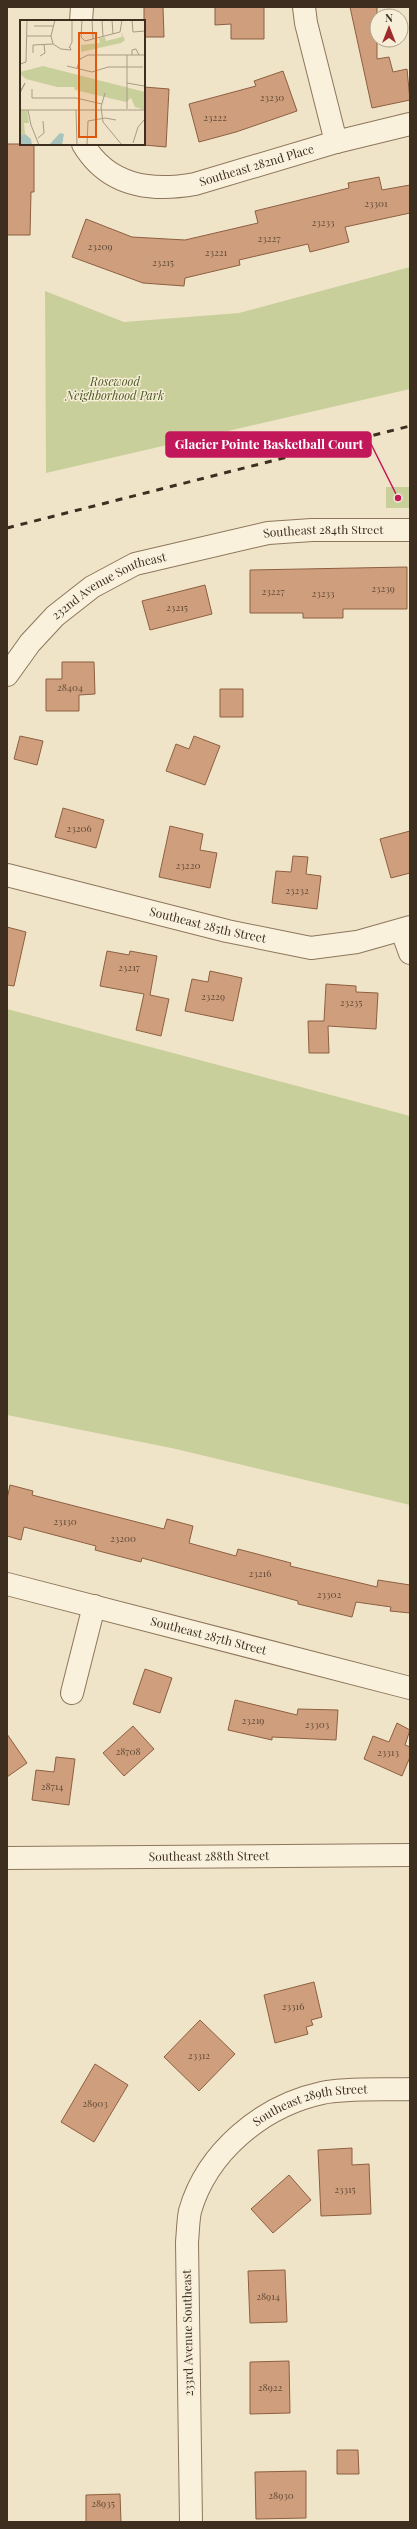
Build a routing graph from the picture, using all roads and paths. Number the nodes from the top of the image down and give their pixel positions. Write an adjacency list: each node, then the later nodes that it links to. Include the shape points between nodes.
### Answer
1 (82, 7): 3 (street)
2 (304, 7): 5 (street)
3 (82, 20)
4 (410, 124): 5 (street, Southeast 282nd Place)
5 (336, 142): 6 (street, Southeast 282nd Place, via 176,188 135,186 120,180 105,170)
6 (84, 145)
7 (410, 530): 8 (street, Southeast 284th Street, via 312,530 268,533)
8 (238, 539): 9 (street, 232nd Avenue Southeast, via 135,564 92,587 55,616 30,643)
9 (7, 676)
10 (7, 875): 11 (street, Southeast 285th Street, via 227,931 311,948 357,942)
11 (406, 929): 12 (street)
12 (410, 953)
13 (7, 1584): 14 (street, Southeast 287th Street)
14 (94, 1606): 15 (street, Southeast 287th Street); 16 (street)
15 (410, 1688)
16 (72, 1693)
17 (410, 1855): 18 (street, Southeast 288th Street)
18 (7, 1858)
19 (410, 2089): 20 (street, Southeast 289th Street, via 322,2093 264,2116)
20 (221, 2152): 21 (street, 233rd Avenue Southeast, via 203,2179 190,2212 186,2242)
21 (191, 2522)

